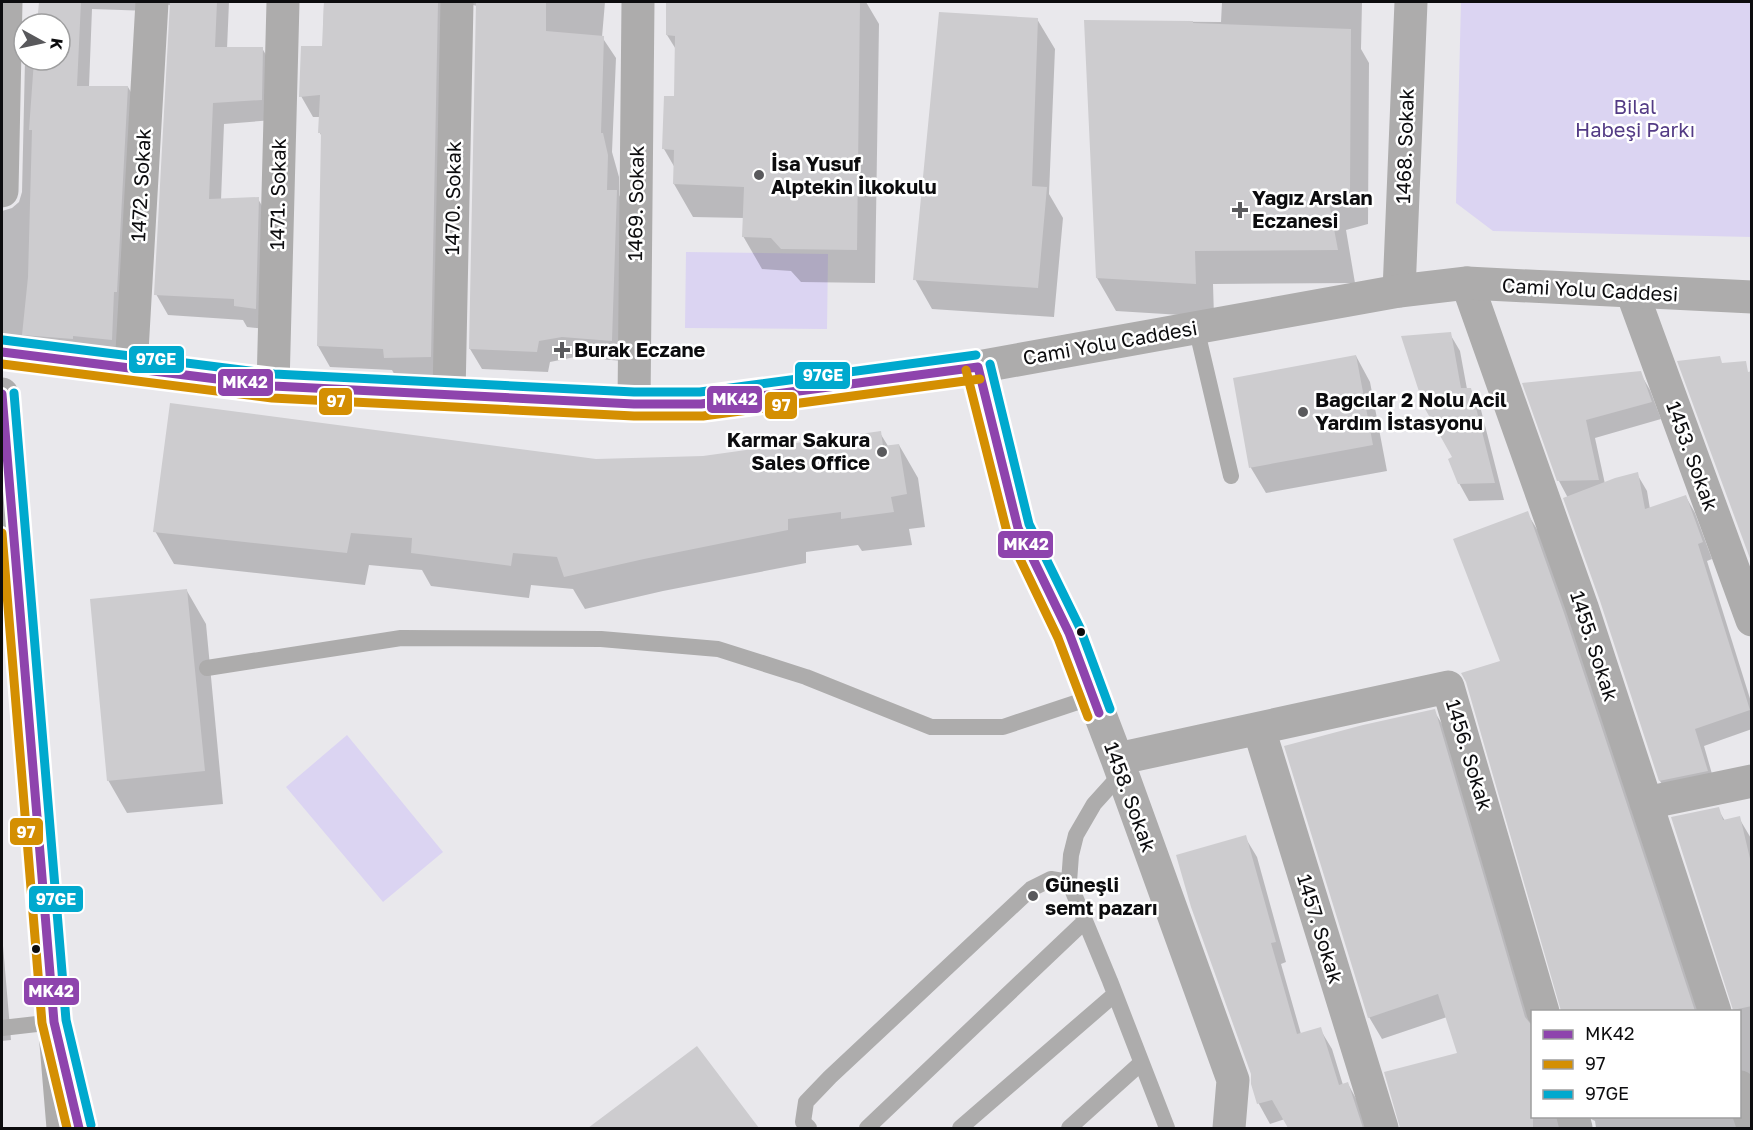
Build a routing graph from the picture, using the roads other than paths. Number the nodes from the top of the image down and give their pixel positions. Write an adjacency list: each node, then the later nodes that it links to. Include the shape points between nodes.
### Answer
1 (6, 2): 7 (street)
2 (152, 2): 15 (street, 1472. Sokak)
3 (283, 2): 16 (street, 1471. Sokak)
4 (457, 2): 18 (street, 1470. Sokak)
5 (638, 2): 19 (street, 1469. Sokak)
6 (1411, 2): 9 (street, 1468. Sokak)
7 (2, 190)
8 (1467, 284): 9 (street, Cami Yolu Caddesi); 10 (street, Cami Yolu Caddesi); 27 (street, 1455. Sokak, via 1582,607)
9 (1399, 291): 12 (street, Cami Yolu Caddesi)
10 (1632, 292): 11 (street, Cami Yolu Caddesi); 21 (street, 1453. Sokak)
11 (1752, 297)
12 (1196, 327): 14 (street, Cami Yolu Caddesi); 20 (lane)
13 (2, 352): 15 (street, Cami Yolu Caddesi)
14 (978, 367): 19 (street, Cami Yolu Caddesi, via 701,404); 23 (street, 1458. Sokak, via 1018,528 1069,633)
15 (131, 369): 16 (street, Cami Yolu Caddesi)
16 (273, 386): 18 (street, Cami Yolu Caddesi)
17 (2, 394): 33 (street)
18 (448, 395): 19 (street, Cami Yolu Caddesi)
19 (634, 404)
20 (1231, 476)
21 (1752, 620)
22 (207, 668): 23 (lane, via 401,638 601,639 718,649 806,677 931,726 1003,727)
23 (1093, 697): 25 (street, 1458. Sokak)
24 (1259, 729): 25 (street, 1456. Sokak); 31 (street, 1456. Sokak, via 1448,687); 46 (street, 1457. Sokak)
25 (1119, 766): 28 (lane, via 1076,835); 45 (street, 1458. Sokak, via 1233,1080)
26 (1752, 781): 27 (street)
27 (1646, 803): 32 (street, 1455. Sokak)
28 (1069, 882): 29 (lane); 41 (lane, via 1051,879 1031,889 830,1077 806,1102 803,1122)
29 (1085, 921): 30 (lane); 42 (lane)
30 (1115, 994): 35 (lane); 43 (lane)
31 (1543, 1010)
32 (1715, 1010)
33 (54, 1022): 34 (lane); 39 (street); 40 (street)
34 (2, 1028)
35 (1141, 1063): 38 (lane); 44 (lane)
36 (1741, 1090): 37 (street)
37 (1752, 1123)
38 (1164, 1127)
39 (63, 1128)
40 (79, 1128)
41 (808, 1128)
42 (867, 1128)
43 (960, 1128)
44 (1069, 1128)
45 (1229, 1128)
46 (1382, 1128)

